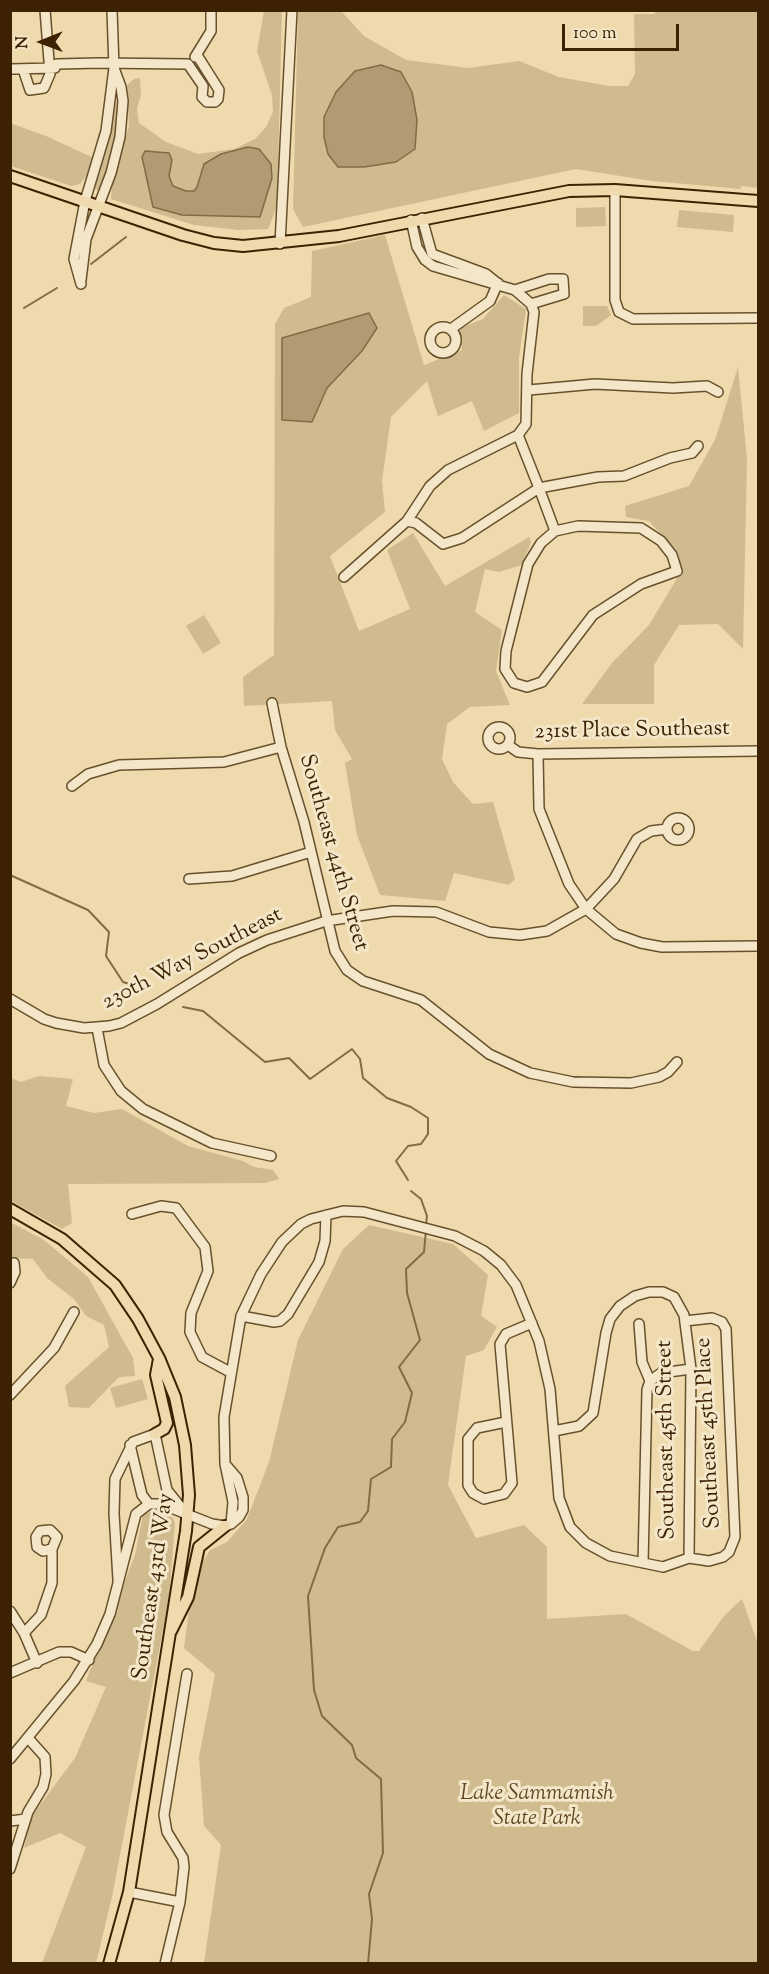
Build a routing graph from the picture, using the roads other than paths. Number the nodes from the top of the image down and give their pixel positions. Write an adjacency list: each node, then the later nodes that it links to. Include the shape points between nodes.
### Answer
1 (45, 10): 8 (street)
2 (112, 10): 7 (street)
3 (211, 10): 5 (street, via 210,31)
4 (292, 10): 19 (street)
5 (197, 55): 6 (street); 11 (street)
6 (188, 64): 7 (street); 12 (street)
7 (114, 65): 8 (street); 15 (street, via 106,131); 17 (street, via 122,87 120,138)
8 (49, 67): 10 (street); 10 (street, via 44,88 33,91)
9 (10, 69): 10 (street)
10 (23, 69)
11 (212, 80): 12 (street); 12 (street, via 219,90 215,102 204,100)
12 (202, 86)
13 (10, 177): 15 (main road)
14 (615, 189): 16 (main road); 18 (main road, via 570,191); 23 (street, via 615,300 619,312 633,319)
15 (85, 201): 17 (main road); 17 (street, via 74,259 81,284 82,255)
16 (759, 201)
17 (97, 205): 19 (main road, via 214,243)
18 (416, 219): 19 (main road); 20 (street, via 432,254 486,274)
19 (280, 244)
20 (498, 283): 21 (street); 24 (street, via 490,301)
21 (515, 290): 22 (street); 22 (street, via 532,283 563,279 564,294)
22 (531, 304): 25 (street, via 534,312 527,374)
23 (759, 318)
24 (451, 329)
25 (529, 390): 26 (street, via 595,384 707,386); 27 (street, via 526,424)
26 (718, 392)
27 (518, 435): 29 (street); 30 (street, via 448,470 430,486)
28 (698, 446): 29 (street, via 692,453 624,476)
29 (539, 488): 30 (street, via 462,538 443,544 417,523); 31 (street)
30 (407, 522): 32 (street)
31 (555, 531): 31 (street, via 541,543 528,564 506,651 505,669 514,683 527,687 542,682 593,615 641,584 677,572 672,555 661,541 641,528 578,526)
32 (344, 577)
33 (272, 703): 35 (street, Southeast 44th Street)
34 (508, 745): 37 (street, 231st Place Southeast, via 518,752)
35 (281, 747): 38 (street, via 224,762 119,765 88,774); 40 (street, Southeast 44th Street)
36 (759, 751): 37 (street, 231st Place Southeast)
37 (538, 754): 42 (street, via 539,809 569,884)
38 (72, 786)
39 (667, 829): 42 (street, 230th Way Southeast, via 651,831 637,839 614,879)
40 (311, 852): 41 (street, via 232,876); 43 (street, Southeast 44th Street)
41 (189, 879)
42 (586, 909): 43 (street, 230th Way Southeast, via 548,931 519,935 489,932 423,910); 44 (street, via 616,934 641,943)
43 (326, 921): 46 (street, 230th Way Southeast, via 239,953 121,1023); 47 (street, Southeast 44th Street, via 335,951 353,975 421,1000 489,1054 530,1073 573,1082 631,1083 659,1077)
44 (759, 946)
45 (10, 999): 46 (street, 230th Way Southeast, via 44,1019 67,1026)
46 (97, 1028): 48 (street, via 104,1065 121,1091 143,1109 212,1143)
47 (677, 1062)
48 (271, 1156)
49 (10, 1209): 59 (main road, Southeast 43rd Way, via 62,1239 104,1273 138,1318)
50 (132, 1214): 61 (street, via 161,1206 176,1208 205,1247 208,1270 191,1313 190,1332 202,1357)
51 (326, 1215): 55 (street, via 301,1224 282,1242); 55 (street, via 319,1262 288,1314 274,1322); 57 (street, via 355,1210 455,1236 484,1251 501,1264 516,1285)
52 (14, 1263): 53 (street)
53 (10, 1283)
54 (74, 1312): 63 (street, via 54,1348)
55 (241, 1316): 61 (street)
56 (685, 1321): 60 (street, Southeast 45th Street); 65 (street, via 677,1301 663,1292 641,1294 620,1306 606,1333 593,1413 579,1426); 74 (street, Southeast 45th Place, via 712,1318 722,1322 726,1329 736,1524 729,1552 716,1560)
57 (532, 1323): 64 (street, via 506,1334 500,1344); 65 (street, via 546,1366)
58 (639, 1324): 62 (street, via 642,1362)
59 (159, 1358): 66 (main road, via 156,1375 167,1423); 71 (main road, Southeast 43rd Way, via 183,1429)
60 (691, 1369): 62 (street, via 661,1373); 74 (street, Southeast 45th Street)
61 (230, 1372): 72 (street, via 224,1425 225,1464 237,1478 243,1510)
62 (650, 1381): 75 (street)
63 (10, 1395)
64 (506, 1422): 64 (street, via 512,1477 509,1488 498,1497 484,1499 470,1490 468,1438 477,1428)
65 (554, 1431): 75 (street, via 559,1498 570,1527 595,1550)
66 (155, 1434): 67 (street, via 136,1439); 68 (street)
67 (130, 1445): 69 (street, via 142,1495); 76 (street, via 114,1486)
68 (167, 1490): 70 (street); 71 (street)
69 (149, 1504): 70 (street); 76 (street, via 133,1519)
70 (161, 1504): 71 (street)
71 (187, 1515): 72 (street); 79 (main road, Southeast 43rd Way)
72 (228, 1525): 79 (main road, via 199,1547 184,1609)
73 (52, 1549): 78 (street, via 54,1575 48,1599 35,1624)
74 (689, 1558): 75 (street, via 663,1567)
75 (643, 1563)
76 (118, 1585): 80 (street, via 105,1629)
77 (10, 1611): 78 (street)
78 (24, 1633): 81 (street)
79 (169, 1633): 89 (main road, Southeast 43rd Way)
80 (89, 1660): 81 (street, via 66,1651); 84 (street)
81 (37, 1663): 82 (street)
82 (10, 1673)
83 (187, 1674): 90 (street, via 164,1815 167,1832 183,1858)
84 (28, 1738): 85 (street); 86 (street, via 41,1750 47,1768 43,1787)
85 (10, 1759)
86 (26, 1819): 87 (street); 88 (street)
87 (10, 1821)
88 (10, 1869)
89 (129, 1892): 90 (street); 91 (main road, Southeast 43rd Way)
90 (180, 1902): 92 (street)
91 (109, 1964)
92 (165, 1964)

